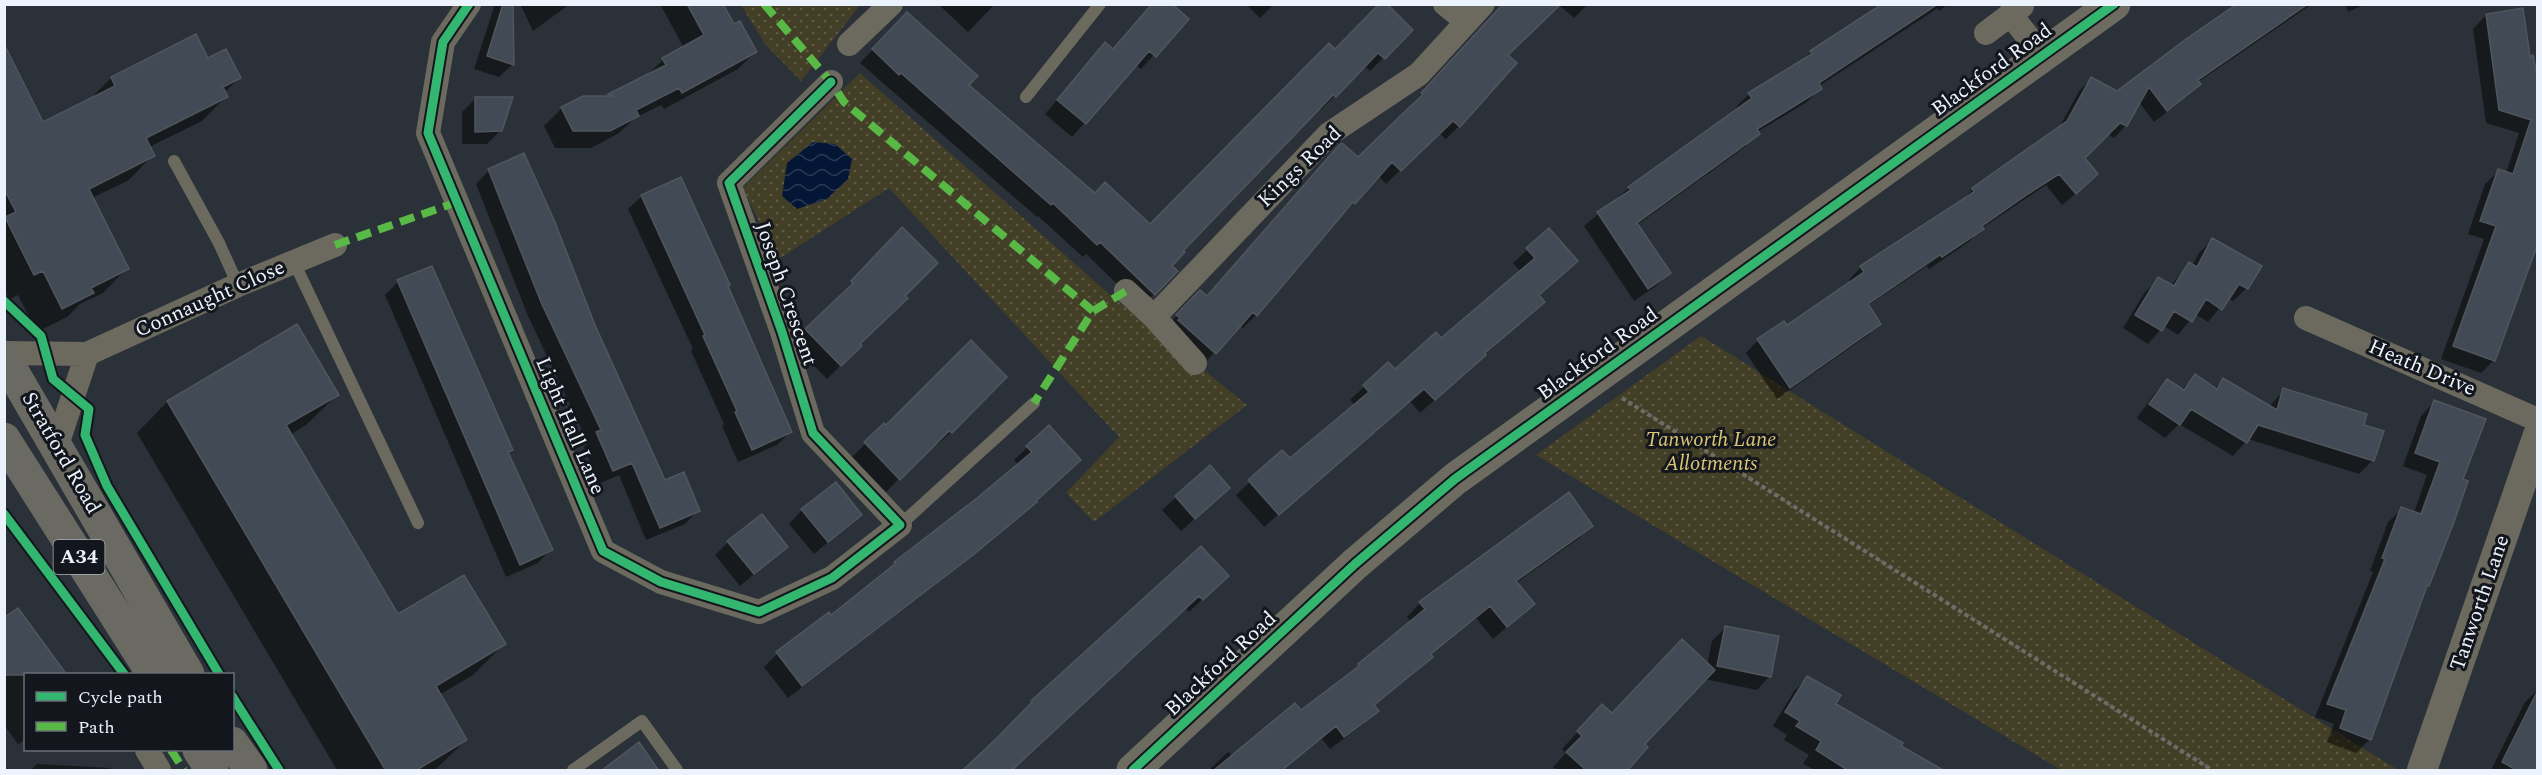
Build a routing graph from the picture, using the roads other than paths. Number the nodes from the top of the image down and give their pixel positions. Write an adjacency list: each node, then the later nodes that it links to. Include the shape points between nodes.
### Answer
1 (469, 4): 29 (street, Light Hall Lane, via 443,42 428,133 603,551 661,582 759,612 832,578)
2 (891, 4): 9 (street)
3 (1100, 4): 12 (lane)
4 (1444, 4): 7 (street)
5 (2114, 4): 10 (main road, Blackford Road)
6 (2017, 9): 8 (street); 10 (street)
7 (1474, 13): 18 (street, Kings Road, via 1419,74 1329,134)
8 (1986, 33)
9 (849, 44)
10 (2043, 56): 40 (main road, Blackford Road, via 1455,479 1355,564)
11 (831, 82): 29 (street, Joseph Crescent, via 729,183 813,433)
12 (1026, 97)
13 (174, 161): 16 (lane)
14 (335, 245): 15 (street, Connaught Close)
15 (294, 262): 16 (street, Connaught Close); 28 (lane)
16 (238, 285): 20 (street, Connaught Close)
17 (1126, 291): 18 (street)
18 (1154, 317): 22 (street)
19 (2306, 318): 24 (street, Heath Drive)
20 (87, 354): 21 (street, Connaught Close); 27 (street)
21 (4, 355): 27 (highway, Stratford Road / A34)
22 (1195, 363)
23 (1034, 403): 29 (lane)
24 (2538, 420)
25 (2538, 435): 41 (street, Tanworth Lane)
26 (4, 439): 30 (highway, Stratford Road / A34)
27 (57, 445): 31 (highway, Stratford Road / A34)
28 (418, 523)
29 (900, 525)
30 (152, 673)
31 (187, 673)
32 (234, 746): 37 (highway)
33 (148, 751): 35 (street)
34 (200, 751): 36 (highway)
35 (159, 771)
36 (212, 771)
37 (251, 771)
38 (573, 771): 39 (lane, via 642,721)
39 (677, 771)
40 (1133, 771)
41 (2422, 771)

